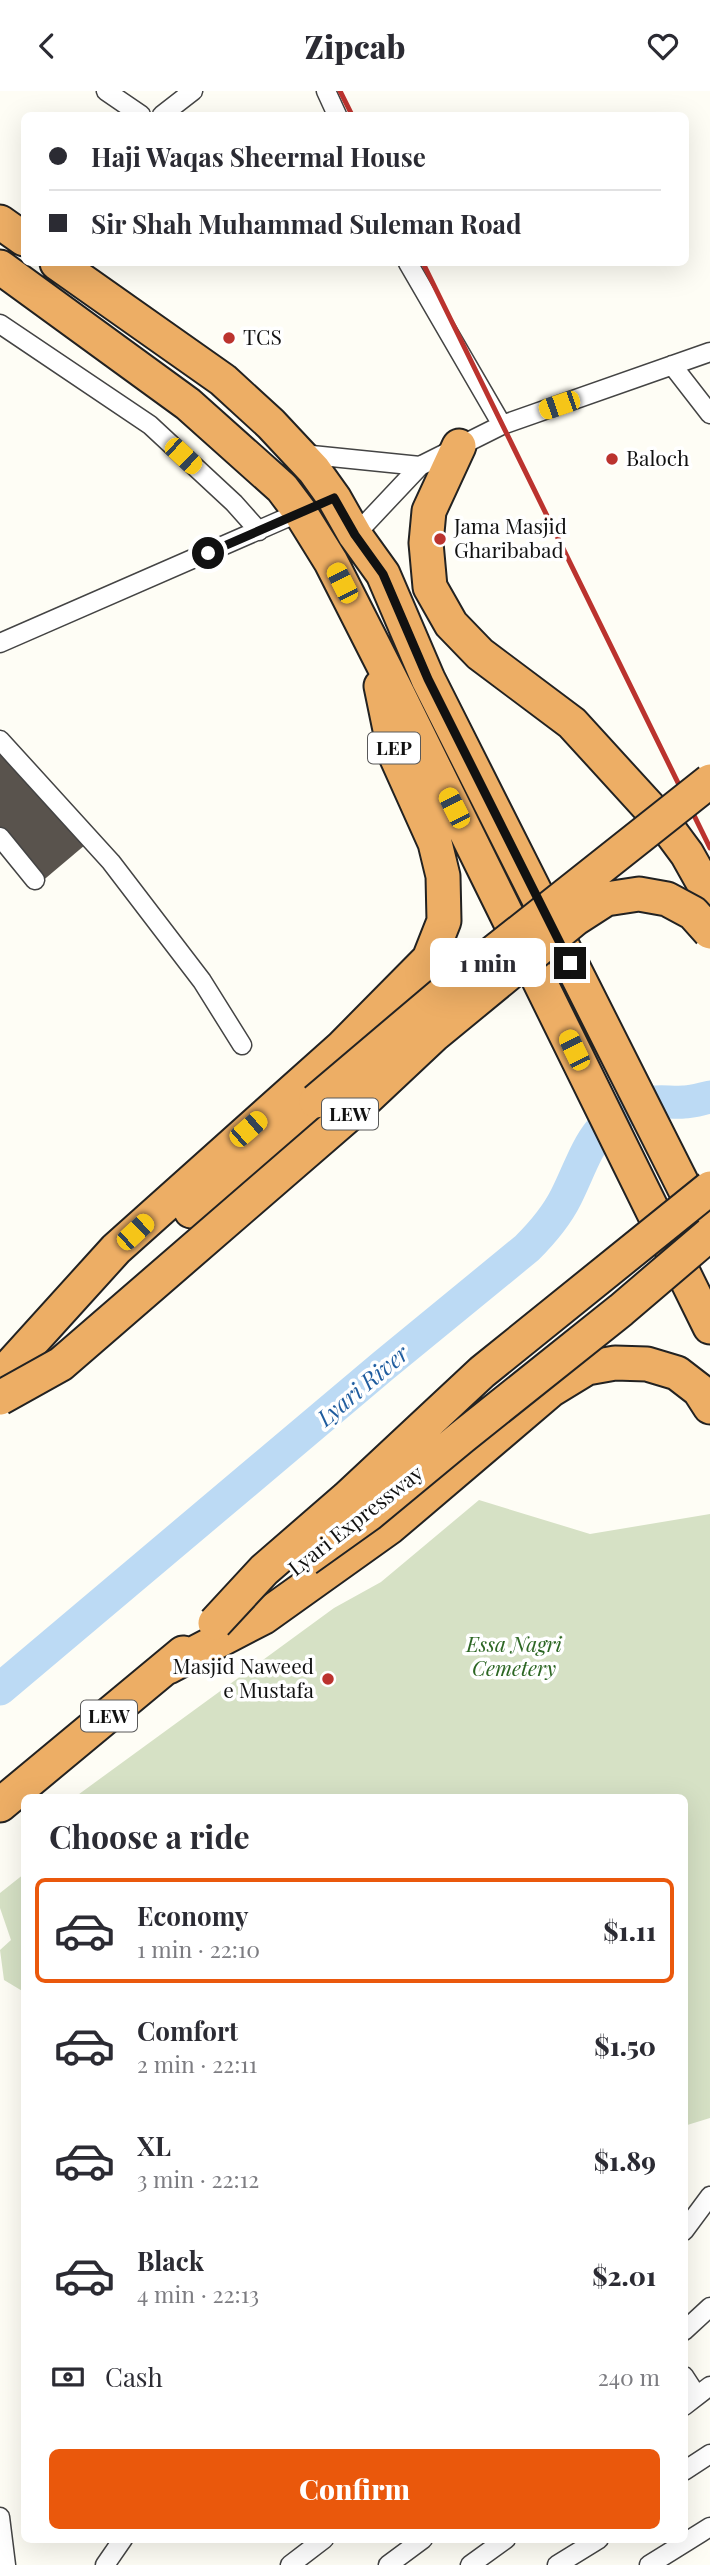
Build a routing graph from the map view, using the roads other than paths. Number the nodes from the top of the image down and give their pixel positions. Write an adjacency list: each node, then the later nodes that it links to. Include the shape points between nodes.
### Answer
1 (106, 91): 4 (street)
2 (193, 91): 5 (street)
3 (326, 91): 6 (street)
4 (137, 112)
5 (166, 112)
6 (336, 112)
7 (0, 222): 8 (highway)
8 (21, 237)
9 (61, 266): 18 (highway, via 223,380)
10 (410, 266): 16 (street)
11 (0, 268): 21 (highway, via 187,404 282,488)
12 (0, 324): 22 (street, via 150,425)
13 (710, 352): 14 (street)
14 (672, 365): 15 (street); 16 (street)
15 (710, 414)
16 (502, 425): 17 (street)
17 (459, 446): 19 (street); 25 (highway, via 429,511 426,543 429,587)
18 (299, 454): 19 (street); 20 (highway)
19 (420, 466): 23 (street)
20 (334, 498): 21 (highway); 23 (highway)
21 (300, 512): 22 (street); 27 (highway)
22 (259, 531): 26 (street)
23 (355, 535): 24 (highway)
24 (383, 574): 25 (highway); 36 (highway, via 428,679 570,963)
25 (452, 624): 33 (highway, via 480,654 572,723 667,827)
26 (0, 643)
27 (374, 647): 31 (highway, LEP, via 395,754); 39 (highway)
28 (0, 740): 35 (street, via 111,862 202,981)
29 (710, 781): 41 (highway, LEW, bridge, via 460,979 316,1101)
30 (1, 839): 32 (street)
31 (435, 843): 40 (highway, LEW, via 443,876 444,921 429,959 342,1047 116,1249)
32 (35, 880)
33 (710, 895)
34 (710, 932): 42 (highway, LEW, bridge, via 693,913 667,899 639,894 606,899 575,919 434,1035 342,1121 61,1364)
35 (242, 1045)
36 (699, 1191): 38 (highway); 44 (highway, LEW, bridge, via 482,1372 264,1570)
37 (710, 1234): 44 (highway, Lyari Expressway / LEW, bridge, via 369,1514)
38 (710, 1239)
39 (710, 1327)
40 (0, 1377)
41 (0, 1384)
42 (0, 1398)
43 (710, 1407): 45 (highway, LEW, via 699,1390 677,1373 647,1364 587,1368 551,1390 380,1535 264,1617)
44 (215, 1623): 45 (highway, Lyari Expressway / LEW)
45 (168, 1667): 46 (highway, Lyari Expressway / LEW)
46 (0, 1805)
47 (710, 2196): 48 (street)
48 (688, 2226)
49 (710, 2307): 50 (street)
50 (688, 2327)
51 (710, 2454): 52 (street)
52 (688, 2468)
53 (0, 2517): 62 (street)
54 (710, 2527): 55 (street)
55 (688, 2541)
56 (120, 2543): 63 (street)
57 (319, 2543): 64 (street)
58 (418, 2543): 65 (street)
59 (500, 2543): 66 (street)
60 (593, 2543): 67 (street)
61 (684, 2543): 68 (street)
62 (6, 2565)
63 (105, 2565)
64 (290, 2565)
65 (388, 2565)
66 (470, 2565)
67 (557, 2565)
68 (649, 2565)

